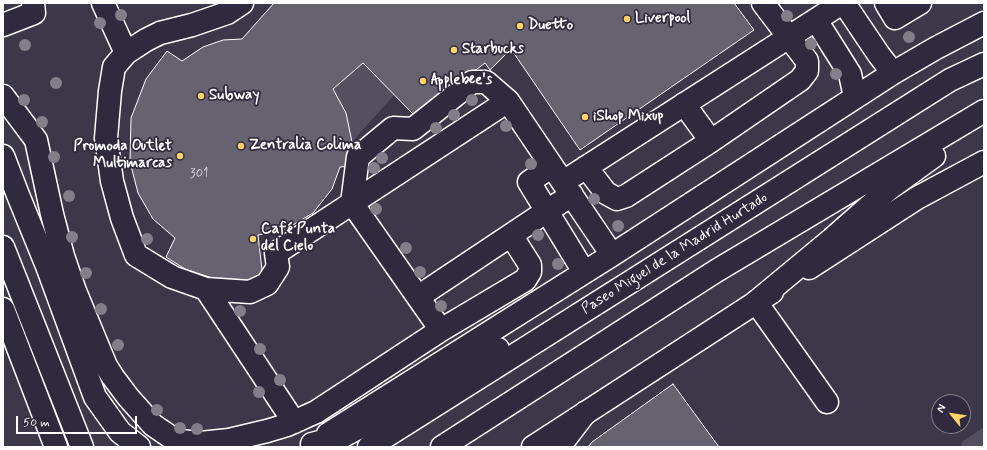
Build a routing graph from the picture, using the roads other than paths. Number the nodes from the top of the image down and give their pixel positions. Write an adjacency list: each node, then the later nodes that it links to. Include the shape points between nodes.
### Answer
1 (33, 3): 10 (main road, via 34,13)
2 (103, 3): 12 (main road)
3 (242, 3): 12 (main road, via 227,13 160,33)
4 (843, 3): 8 (main road); 14 (main road)
5 (886, 3): 6 (main road, via 896,18)
6 (920, 3)
7 (768, 5): 11 (main road)
8 (816, 20): 11 (main road); 16 (main road, via 850,74)
9 (984, 23): 14 (main road)
10 (3, 25)
11 (788, 38): 18 (main road); 22 (main road, via 807,61 807,71 800,80)
12 (126, 52): 35 (main road, via 114,68 106,138 112,181 122,218 136,255 172,277)
13 (984, 64): 34 (main road, Paseo Miguel de la Madrid Hurtado, via 943,84)
14 (892, 73): 16 (main road)
15 (3, 96): 43 (main road, via 36,140 52,214 75,291 106,366 128,397 153,425 172,438 187,442 229,440)
16 (855, 97): 32 (main road)
17 (508, 101): 21 (main road, via 486,82 472,82); 23 (main road); 27 (main road)
18 (684, 104): 22 (main road); 26 (main road)
19 (984, 112): 50 (main road, via 716,271)
20 (984, 118): 37 (main road, via 890,188)
21 (413, 129): 23 (main road); 28 (main road, via 393,128 358,157)
22 (711, 141): 26 (main road, via 626,196 617,199 606,193)
23 (427, 154): 28 (main road)
24 (3, 156): 48 (main road, via 47,266 95,398 120,432)
25 (984, 162): 37 (main road, via 917,198)
26 (586, 167): 27 (main road)
27 (562, 181): 29 (main road); 29 (main road, via 529,182); 32 (main road)
28 (352, 203): 35 (main road, via 276,253 278,267 267,284 250,292); 36 (main road)
29 (547, 211): 30 (main road); 33 (main road)
30 (511, 235): 36 (main road); 39 (main road, via 530,265 530,272 525,280)
31 (3, 247): 47 (main road)
32 (612, 255): 33 (main road)
33 (584, 272): 44 (main road)
34 (626, 285): 44 (main road, via 503,345 416,397 343,436); 49 (main road, Paseo Miguel de la Madrid Hurtado)
35 (206, 289): 43 (main road)
36 (418, 297): 39 (main road)
37 (756, 302): 41 (main road); 42 (main road)
38 (3, 308): 46 (main road)
39 (441, 330): 43 (main road, via 316,412)
40 (3, 344): 45 (main road)
41 (827, 402)
42 (585, 413): 51 (main road); 52 (main road)
43 (294, 422)
44 (310, 445)
45 (42, 447)
46 (56, 447)
47 (82, 447)
48 (139, 447)
49 (369, 447)
50 (442, 447)
51 (533, 447)
52 (559, 447)

